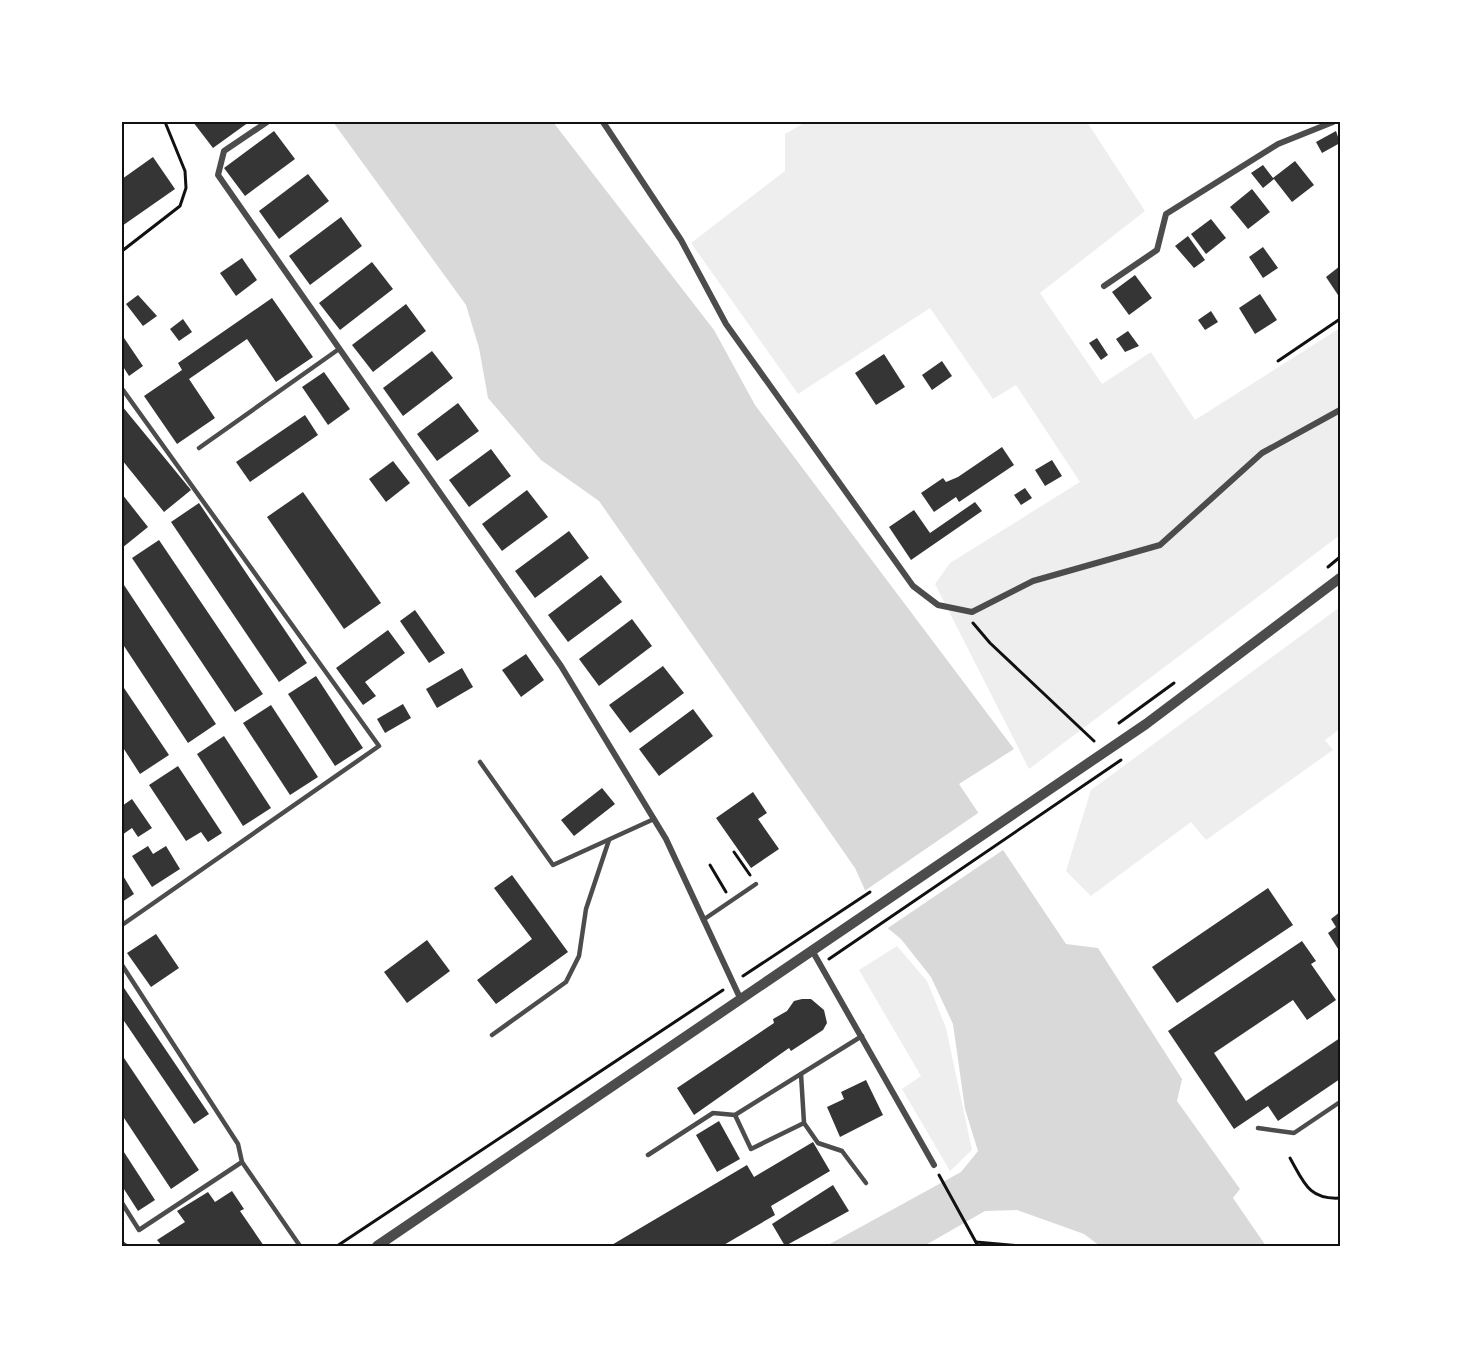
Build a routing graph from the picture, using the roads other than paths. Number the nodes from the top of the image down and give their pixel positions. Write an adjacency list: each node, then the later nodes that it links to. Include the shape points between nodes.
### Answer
1 (267, 122): 5 (street, via 224,151 218,175)
2 (603, 122): 7 (street, via 681,240 726,324 913,586 938,605 972,612 1033,581 1160,545 1262,453)
3 (1333, 122): 4 (street, via 1278,144 1166,214 1157,250)
4 (1104, 286)
5 (339, 349): 8 (lane); 11 (street, via 561,666)
6 (122, 391): 15 (lane, via 379,746)
7 (1341, 410)
8 (198, 448)
9 (1341, 578): 16 (street, via 1146,724)
10 (480, 762): 12 (lane, via 553,865)
11 (654, 819): 12 (lane); 14 (street)
12 (609, 840): 19 (lane, via 586,909 579,956 566,981)
13 (756, 884): 14 (lane)
14 (703, 920): 18 (street)
15 (122, 925)
16 (813, 952): 18 (street); 20 (street)
17 (122, 965): 27 (lane, via 238,1144)
18 (741, 1000): 34 (street)
19 (492, 1035)
20 (862, 1036): 21 (lane); 28 (street)
21 (801, 1074): 23 (lane); 24 (lane)
22 (1341, 1102): 25 (lane, via 1294,1133)
23 (735, 1115): 24 (lane, via 752,1149); 26 (lane, via 713,1113)
24 (804, 1123): 29 (lane, via 818,1143 842,1151)
25 (1258, 1128)
26 (648, 1155)
27 (242, 1162): 30 (lane, via 139,1230); 33 (lane)
28 (934, 1165)
29 (866, 1183)
30 (122, 1203)
31 (122, 1243): 32 (lane)
32 (126, 1246)
33 (300, 1246)
34 (377, 1246)

